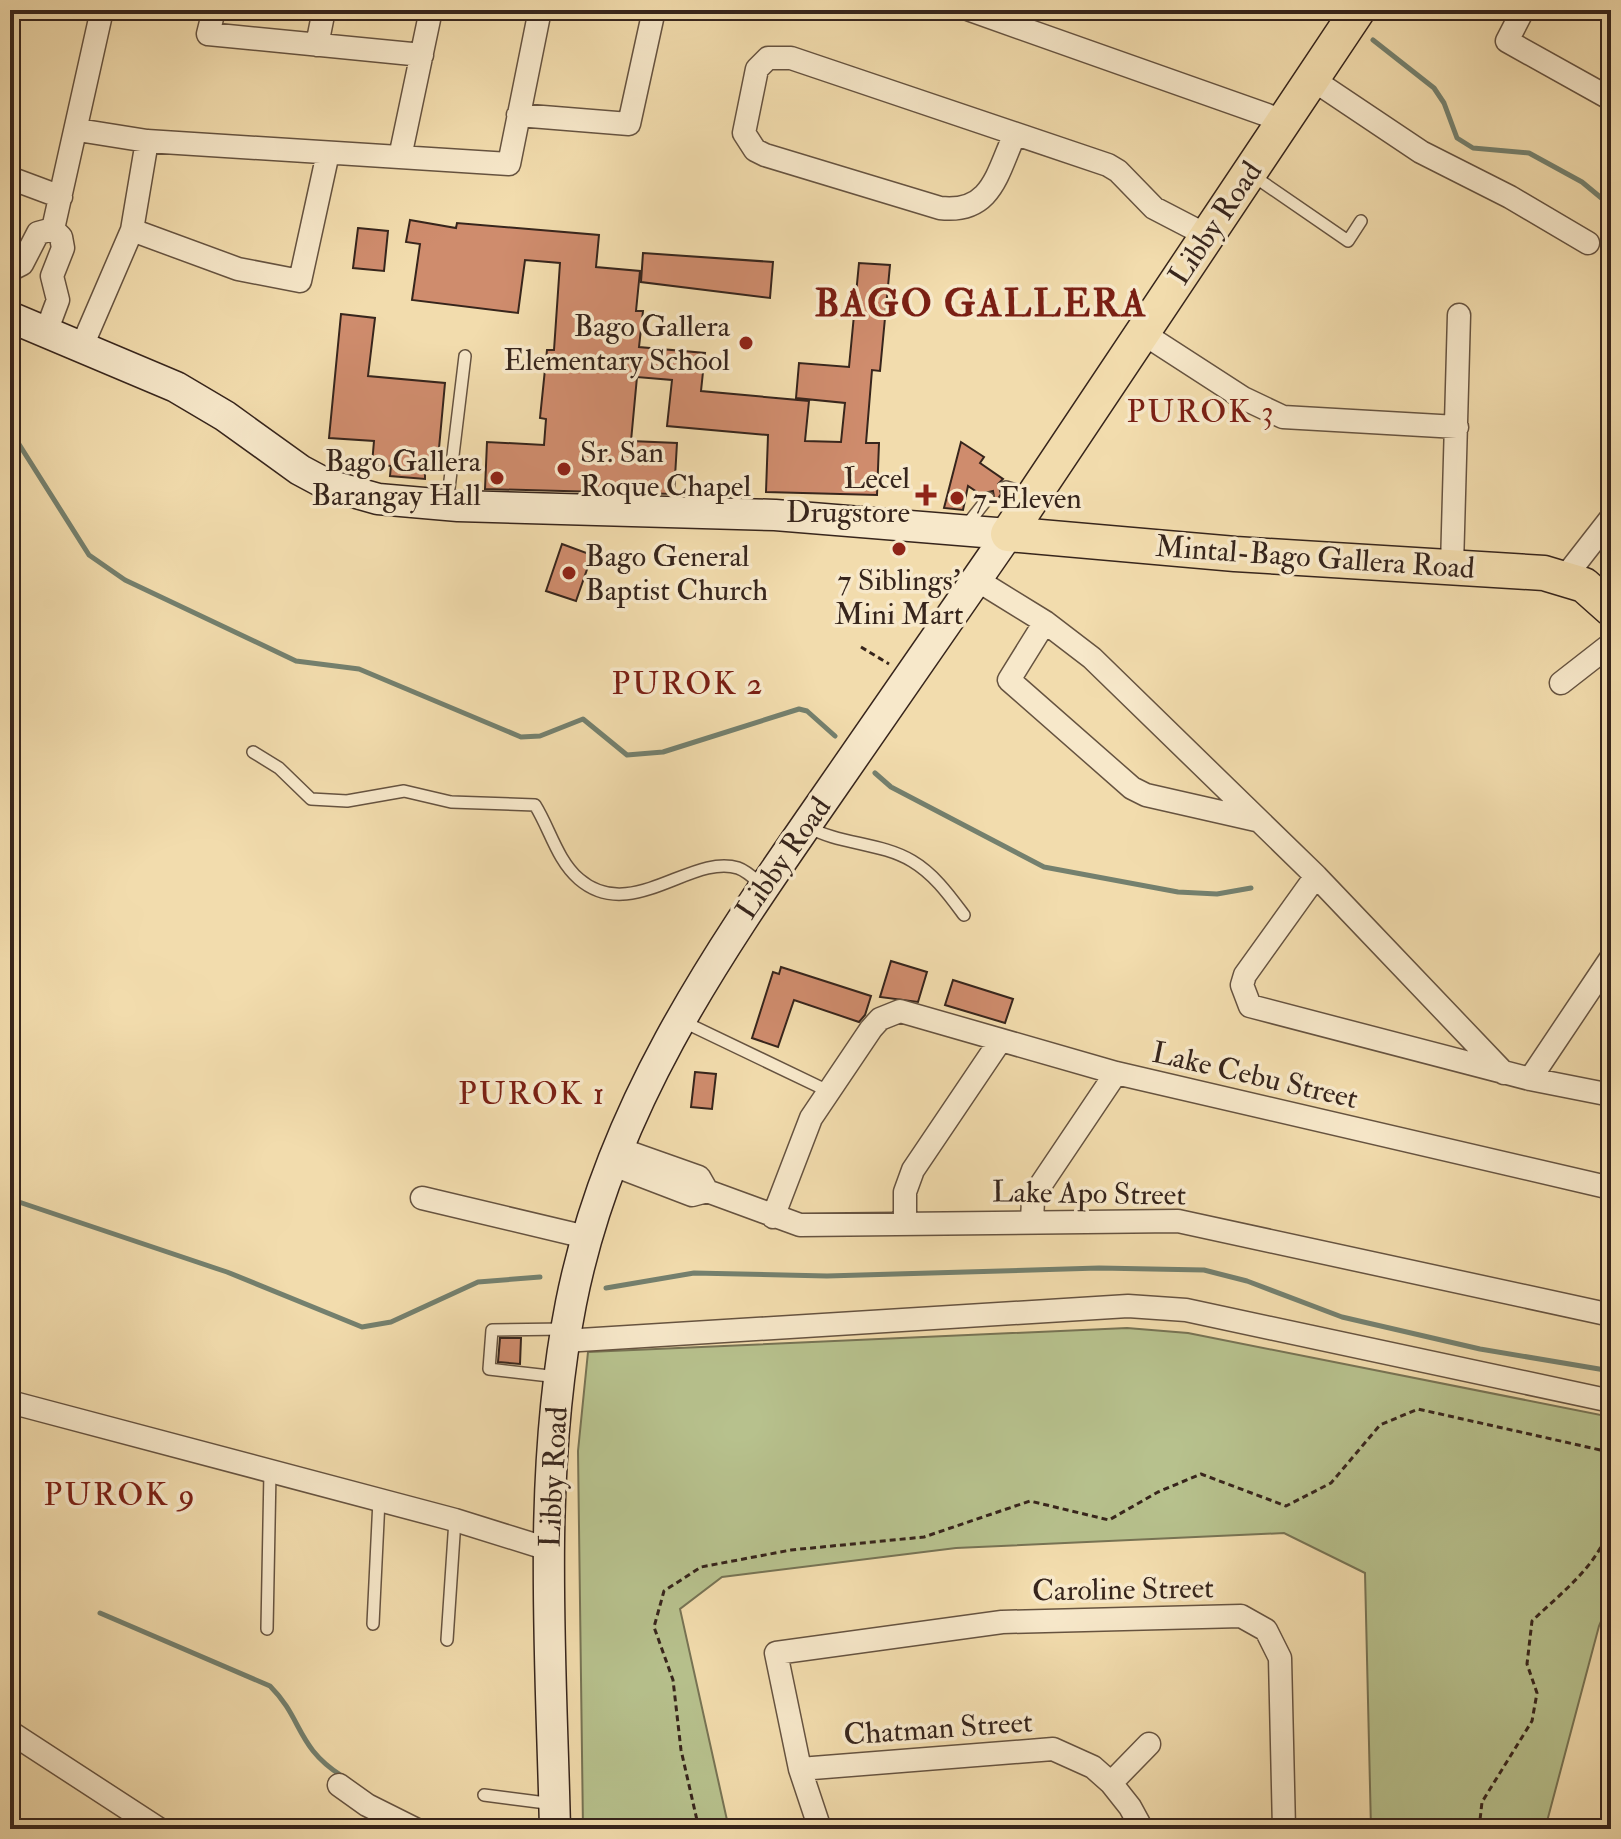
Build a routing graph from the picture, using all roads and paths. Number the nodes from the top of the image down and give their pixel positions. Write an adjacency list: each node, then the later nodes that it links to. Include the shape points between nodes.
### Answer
1 (102, 10): 16 (street)
2 (214, 10): 10 (street, via 208,34)
3 (324, 10): 10 (street)
4 (431, 10): 11 (street)
5 (540, 10): 14 (street)
6 (654, 10): 14 (street, via 629,124)
7 (970, 10): 15 (street)
8 (1358, 10): 12 (main road, Libby Road)
9 (1523, 10): 13 (street, via 1507,41)
10 (317, 45): 11 (street)
11 (422, 55): 20 (street)
12 (1312, 79): 15 (main road, Libby Road); 28 (street, via 1421,152)
13 (1611, 99)
14 (518, 115): 20 (street, via 509,164)
15 (1284, 121): 21 (main road, Libby Road)
16 (78, 130): 18 (street); 23 (street)
17 (1015, 134): 17 (street, via 778,57 768,58 757,69 744,133 748,143 765,155 959,210 983,199); 27 (street, via 1108,165 1154,208)
18 (147, 141): 19 (street); 26 (street)
19 (328, 153): 20 (street); 26 (street, via 300,281 238,269)
20 (400, 157)
21 (1249, 172): 24 (lane, via 1348,241); 27 (main road, Libby Road)
22 (10, 178): 23 (street)
23 (61, 197): 25 (street)
24 (1361, 221)
25 (53, 229): 29 (street, via 34,237); 30 (street, via 63,248)
26 (132, 230): 35 (street)
27 (1206, 235): 34 (main road, Libby Road)
28 (1588, 243)
29 (16, 267): 30 (street)
30 (52, 276): 33 (street, via 58,300)
31 (1459, 315): 37 (street)
32 (10, 317): 33 (main road)
33 (46, 332): 35 (main road)
34 (1141, 332): 37 (street, via 1243,398 1283,417); 42 (main road, Libby Road, via 1019,491)
35 (82, 346): 39 (main road, via 201,401 328,485 378,499)
36 (465, 356): 39 (lane)
37 (1457, 427): 43 (street)
38 (988, 498): 41 (lane)
39 (446, 506): 41 (main road, via 775,515)
40 (1611, 518): 44 (street)
41 (963, 529): 42 (main road)
42 (1008, 534): 43 (main road, Mintal-Bago Gallera Road); 45 (main road, Libby Road)
43 (1452, 566): 44 (main road, Mintal-Bago Gallera Road)
44 (1565, 577): 46 (main road, Mintal-Bago Gallera Road, via 1584,585)
45 (977, 580): 47 (street); 50 (main road, Libby Road)
46 (1611, 609)
47 (1045, 622): 53 (street, via 1092,658); 53 (street, via 1009,680 1132,788)
48 (1611, 644): 51 (street)
49 (861, 647): 50 (path)
50 (910, 677): 54 (main road, Libby Road)
51 (1561, 683)
52 (253, 752): 56 (lane, via 311,799 347,801 404,791 451,802 535,805 559,855 578,879 601,893 647,889 715,866 739,868)
53 (1257, 820): 55 (street)
54 (806, 826): 56 (main road, Libby Road); 57 (lane, via 836,840 911,860)
55 (1316, 876): 62 (street); 62 (street, via 1245,975 1244,997 1250,1006)
56 (764, 886): 59 (main road, Libby Road)
57 (964, 915)
58 (1611, 958): 63 (street)
59 (679, 1019): 64 (lane); 66 (main road, Libby Road)
60 (1000, 1041): 61 (street, Lake Cebu Street); 64 (street, Lake Cebu Street, via 912,1013 889,1013 871,1029); 71 (street, via 907,1180)
61 (1116, 1073): 67 (street, Lake Cebu Street); 70 (street, via 1038,1189)
62 (1504, 1073): 63 (street)
63 (1530, 1079): 65 (street)
64 (828, 1091): 69 (street, via 799,1143)
65 (1611, 1095)
66 (614, 1156): 69 (street, Lake Apo Street, via 699,1177 707,1191); 72 (main road, Libby Road)
67 (1611, 1188)
68 (422, 1198): 72 (street)
69 (773, 1217): 71 (street, Lake Apo Street, via 800,1225)
70 (1032, 1221): 71 (street, Lake Apo Street); 73 (street, Lake Apo Street, via 1193,1223)
71 (905, 1223)
72 (586, 1237): 74 (main road, Libby Road)
73 (1611, 1315)
74 (565, 1335): 75 (main road, Libby Road); 75 (lane, via 492,1330 489,1369); 76 (street, via 1099,1308 1172,1309)
75 (559, 1377): 83 (main road, Libby Road)
76 (1611, 1401)
77 (10, 1402): 79 (street)
78 (1611, 1469): 96 (path, via 1605,1451 1418,1409 1380,1425 1331,1483 1286,1506 1201,1474 1109,1520 1030,1501 924,1537 791,1550 701,1567 664,1591 654,1627 673,1680 681,1750)
79 (270, 1472): 80 (street); 85 (lane)
80 (379, 1500): 81 (street); 84 (lane)
81 (455, 1520): 83 (street); 86 (lane)
82 (1611, 1520): 100 (path, via 1608,1539 1532,1621 1527,1664 1537,1693 1532,1721 1482,1802)
83 (548, 1549): 93 (main road, Libby Road)
84 (373, 1624)
85 (267, 1629)
86 (447, 1640)
87 (10, 1732): 94 (street)
88 (1149, 1744): 90 (street)
89 (800, 1769): 90 (street, Chatman Street, via 1053,1749 1093,1767); 97 (street); 99 (street, Caroline Street, via 776,1653 1002,1622 1241,1616 1266,1630 1280,1658)
90 (1111, 1783): 98 (street, Chatman Street)
91 (339, 1785): 95 (street)
92 (484, 1795): 93 (lane)
93 (555, 1816)
94 (159, 1829)
95 (415, 1829)
96 (699, 1829)
97 (820, 1829)
98 (1142, 1829)
99 (1284, 1829)
100 (1479, 1829)

